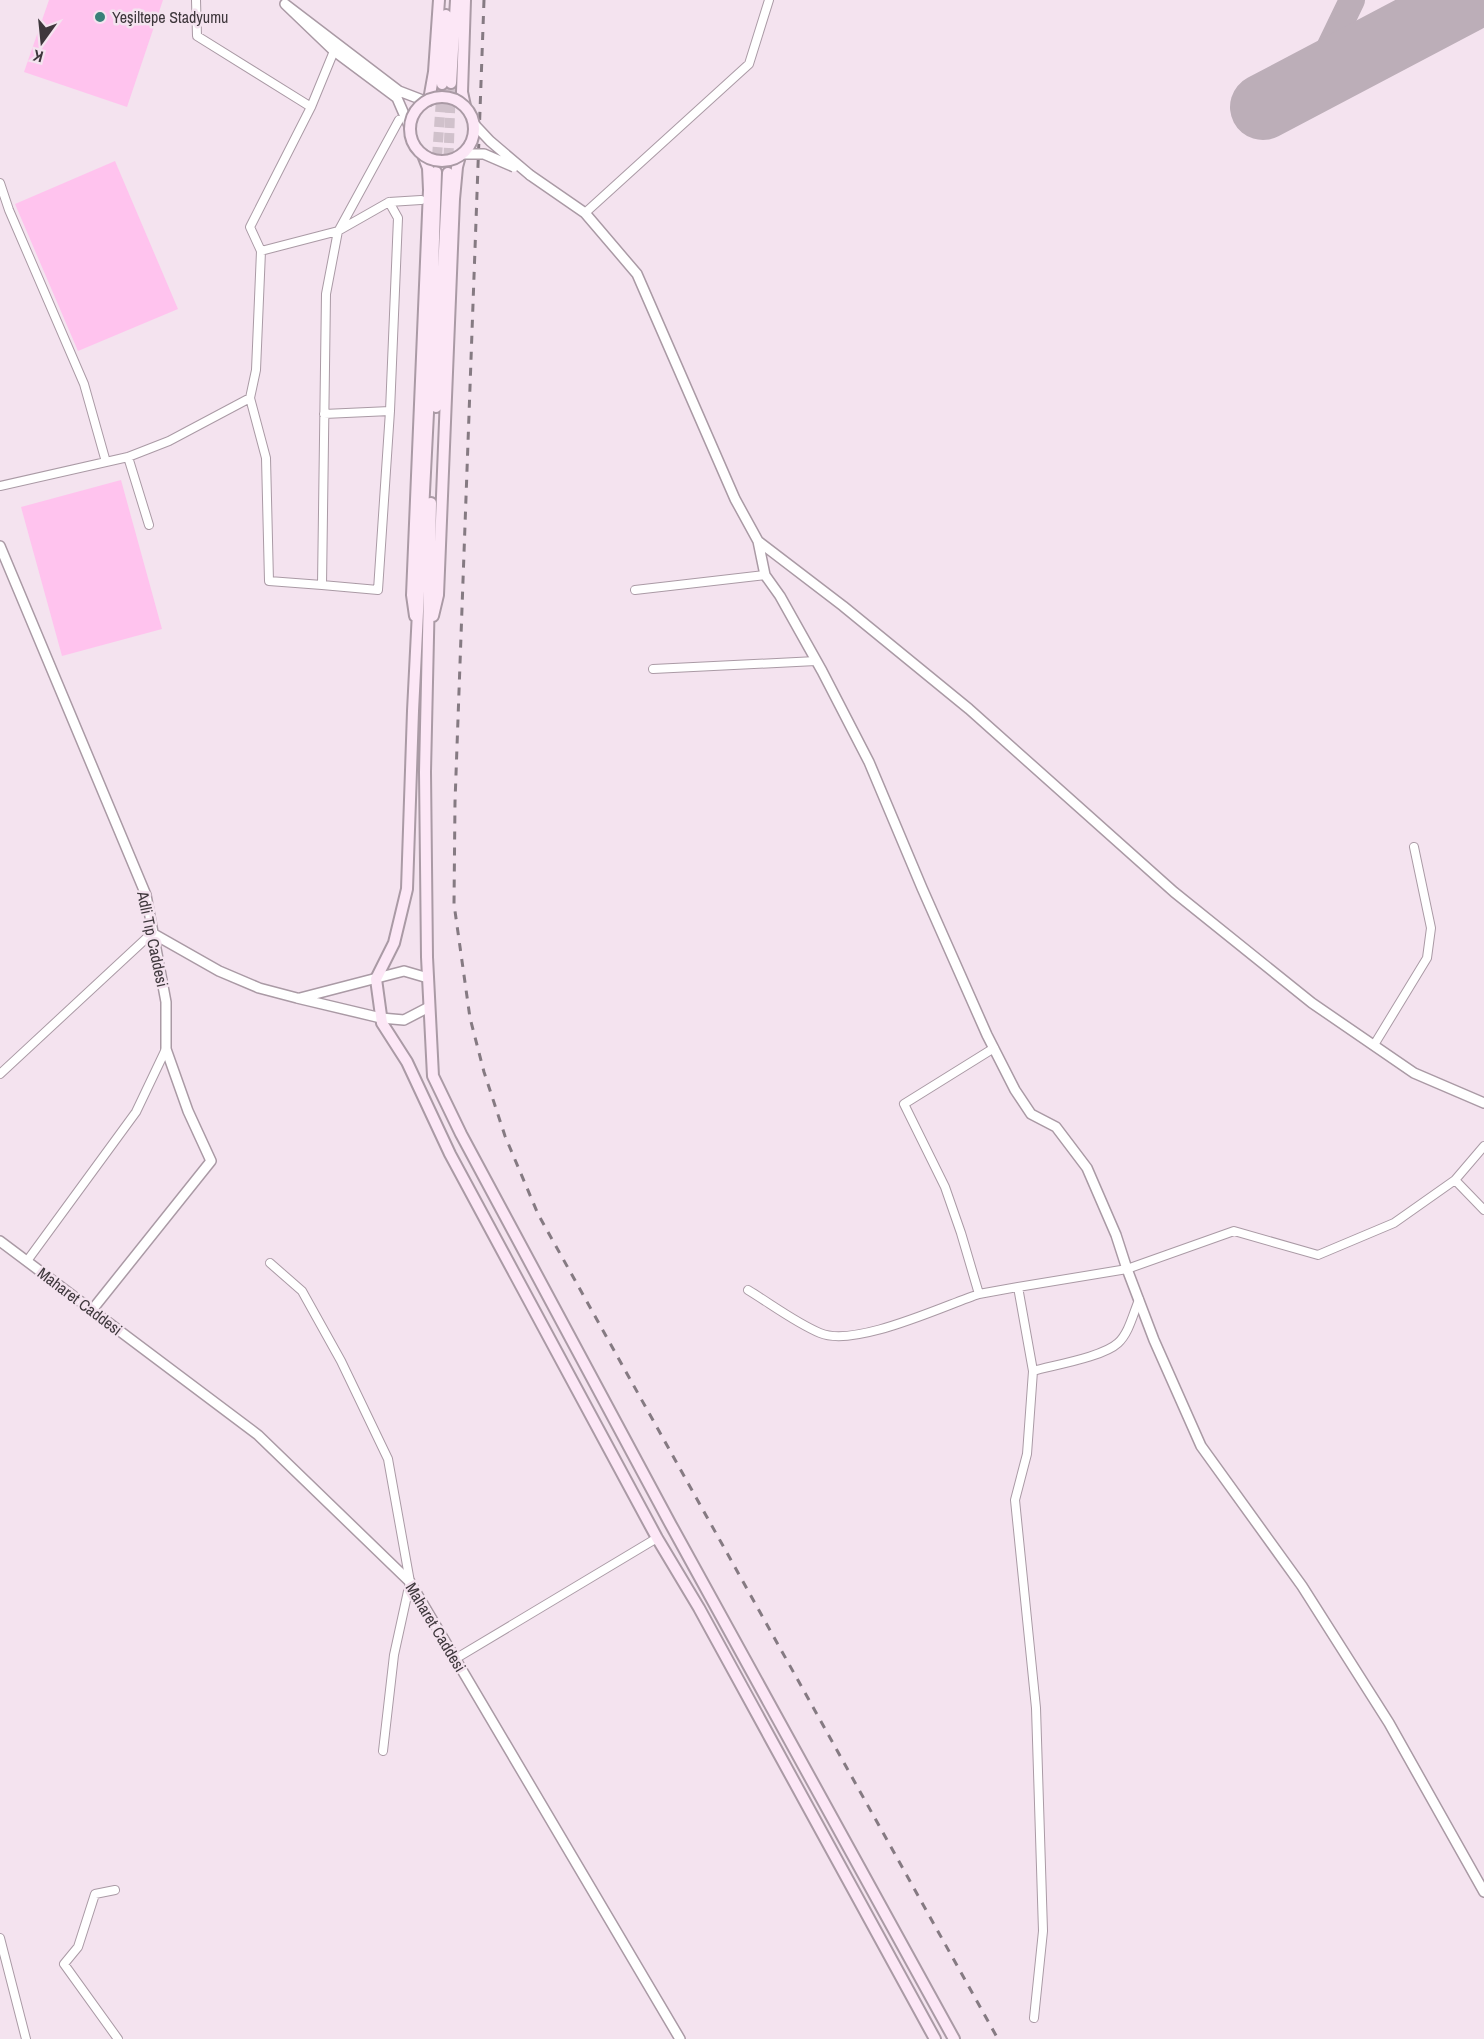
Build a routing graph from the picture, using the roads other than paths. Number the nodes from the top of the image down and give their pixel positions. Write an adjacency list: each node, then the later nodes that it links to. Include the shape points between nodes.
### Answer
1 (196, 0): 12 (street, via 197,36)
2 (439, 0): 10 (main road, via 434,72)
3 (446, 0): 4 (main road, via 446,84)
4 (456, 0)
5 (465, 0): 11 (main road)
6 (769, 0): 23 (street, via 749,64)
7 (282, 1): 8 (street); 9 (street)
8 (334, 51): 9 (street); 12 (street)
9 (354, 61): 10 (street, via 399,91); 15 (street, via 397,98)
10 (427, 101): 11 (main road, bridge, via 446,97); 15 (main road, bridge, via 417,108)
11 (465, 106): 14 (main road, bridge)
12 (311, 107): 25 (street, via 250,227)
13 (399, 120): 24 (street)
14 (475, 125): 17 (main road, bridge, via 470,146); 19 (street, bridge)
15 (410, 128): 16 (main road, bridge, via 411,138)
16 (423, 155): 17 (main road, bridge, via 443,162); 38 (main road, via 429,190 412,595)
17 (462, 155): 19 (street, bridge, via 484,154); 38 (main road, via 456,167 454,199 438,594)
18 (442, 172): 38 (main road)
19 (530, 175): 23 (street)
20 (0, 183): 30 (street, via 84,384)
21 (421, 200): 22 (street)
22 (389, 202): 24 (street); 27 (street, via 398,218)
23 (585, 213): 33 (street, via 637,274 735,499)
24 (338, 231): 25 (street); 28 (street, via 326,294)
25 (261, 251): 26 (street, via 256,370)
26 (250, 398): 29 (street, via 170,441); 36 (street, via 266,458 268,581)
27 (390, 411): 28 (street); 36 (street, via 378,590)
28 (324, 414): 36 (street)
29 (128, 457): 30 (street); 32 (street)
30 (106, 462): 31 (street)
31 (0, 486)
32 (149, 525)
33 (758, 541): 35 (street); 48 (street, via 969,710 1174,892 1311,1003)
34 (0, 546): 42 (street, Adli Tıp Caddesi, via 146,895)
35 (765, 575): 37 (street); 39 (street)
36 (322, 585)
37 (635, 590)
38 (423, 637): 43 (main road); 44 (main road, via 407,889 394,943)
39 (816, 661): 40 (street); 49 (street, via 870,762)
40 (653, 669)
41 (1414, 847): 48 (street, via 1431,928 1427,958)
42 (152, 933): 45 (street, via 219,971); 50 (street, Adli Tıp Caddesi, via 166,1002); 51 (street)
43 (428, 978): 44 (street, via 404,971); 46 (main road)
44 (376, 979): 45 (street); 47 (main road)
45 (297, 998): 47 (street)
46 (429, 1007): 47 (street, via 404,1020); 78 (main road, via 433,1076 461,1134)
47 (381, 1018): 66 (main road)
48 (1374, 1045): 52 (street, via 1414,1073)
49 (994, 1048): 59 (street, via 1031,1114 1056,1126 1087,1168); 62 (street, via 904,1104 945,1187)
50 (166, 1049): 57 (street, via 136,1112); 64 (street, Adli Tıp Caddesi, via 188,1111 212,1161)
51 (0, 1074)
52 (1484, 1103)
53 (1484, 1146): 54 (street)
54 (1455, 1180): 55 (street); 59 (street, via 1395,1223 1318,1255 1234,1231)
55 (1484, 1210)
56 (0, 1241): 57 (street, Maharet Caddesi)
57 (27, 1261): 64 (street, Maharet Caddesi)
58 (270, 1263): 67 (street, via 302,1291 388,1459)
59 (1126, 1269): 60 (street); 63 (street)
60 (1018, 1287): 62 (street); 65 (street)
61 (748, 1290): 62 (street, via 821,1334 854,1336)
62 (979, 1294)
63 (1139, 1300): 65 (street, via 1118,1343 1098,1355); 71 (street, via 1202,1446 1302,1586 1377,1703)
64 (92, 1310): 67 (street, Maharet Caddesi, via 258,1435)
65 (1033, 1371): 73 (street, via 1027,1454 1015,1500 1036,1708 1043,1931)
66 (657, 1539): 68 (street); 77 (main road, via 699,1608)
67 (410, 1582): 68 (street, Maharet Caddesi); 69 (street, via 394,1655)
68 (455, 1659): 76 (street, Maharet Caddesi)
69 (383, 1751)
70 (115, 1890): 75 (street, via 95,1894 78,1947 64,1964)
71 (1484, 1892)
72 (0, 1938): 74 (street)
73 (1034, 2018)
74 (26, 2039)
75 (118, 2039)
76 (680, 2039)
77 (935, 2039)
78 (954, 2039)

